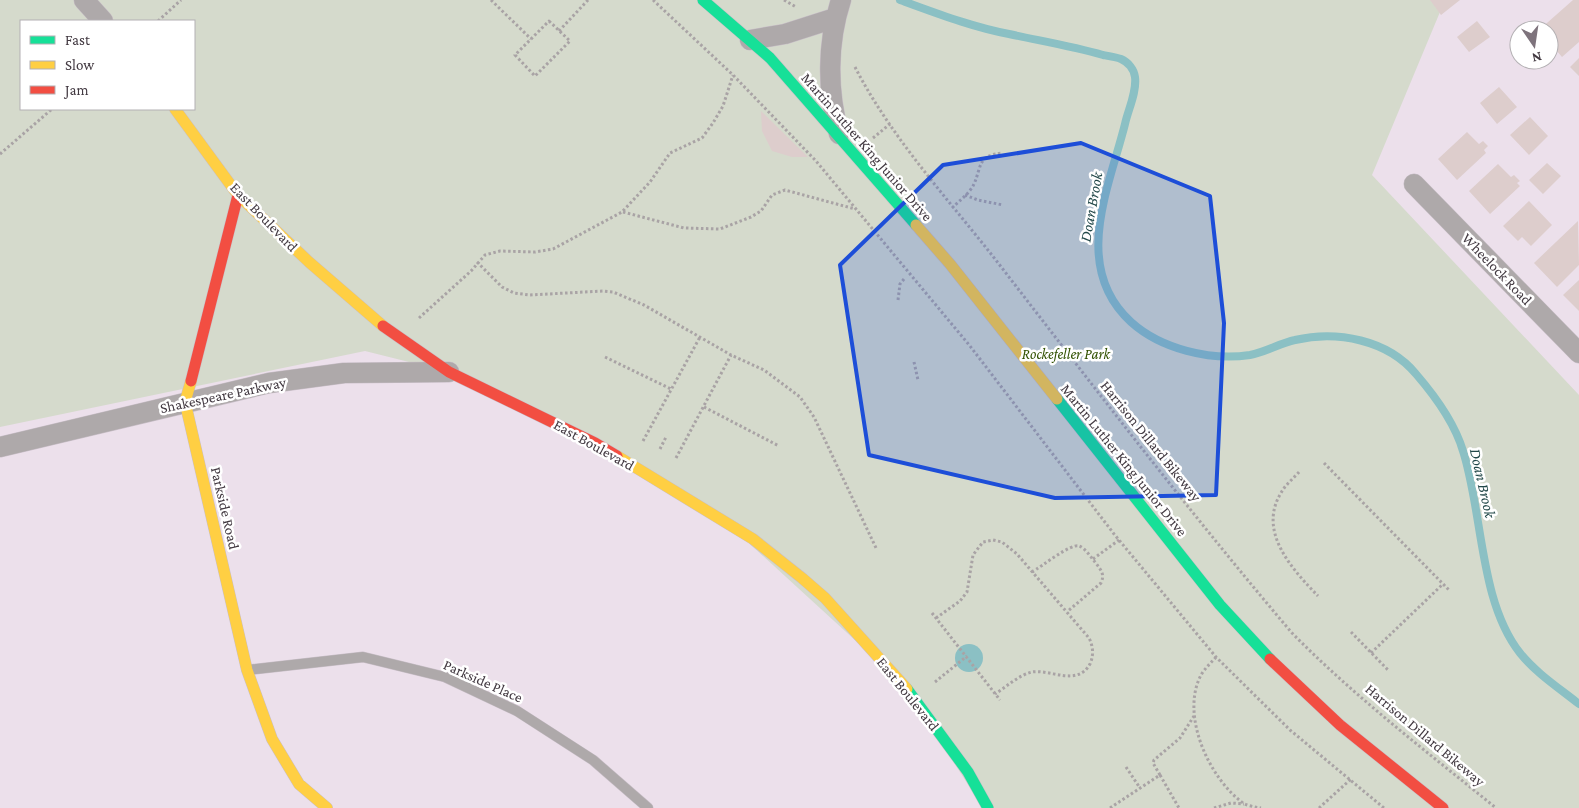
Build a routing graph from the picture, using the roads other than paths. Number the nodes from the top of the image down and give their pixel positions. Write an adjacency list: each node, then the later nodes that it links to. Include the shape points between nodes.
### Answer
1 (84, 0): 4 (street)
2 (703, 0): 5 (street, Martin Luther King Junior Drive)
3 (838, 9): 5 (street, via 785,34); 7 (street, via 830,80 832,109)
4 (102, 20)
5 (750, 40): 7 (street, Martin Luther King Junior Drive)
6 (176, 110): 9 (street, East Boulevard)
7 (841, 138): 18 (street, Martin Luther King Junior Drive, via 950,264 1220,605 1306,695 1390,768)
8 (1414, 184): 10 (street, Wheelock Road)
9 (238, 195): 11 (street, East Boulevard, via 378,322); 12 (street, Parkside Road)
10 (1579, 353)
11 (450, 372): 12 (street, Shakespeare Parkway, via 344,373 269,383); 17 (street, East Boulevard, via 595,443 753,539 779,559 825,598 905,686 968,772)
12 (186, 402): 13 (street, Shakespeare Parkway); 14 (street, Parkside Road)
13 (0, 447)
14 (246, 670): 15 (street, Parkside Road, via 272,739 300,784); 16 (lane, Parkside Place, via 364,658 445,678 517,711 593,760)
15 (327, 808)
16 (648, 808)
17 (988, 808)
18 (1443, 808)

